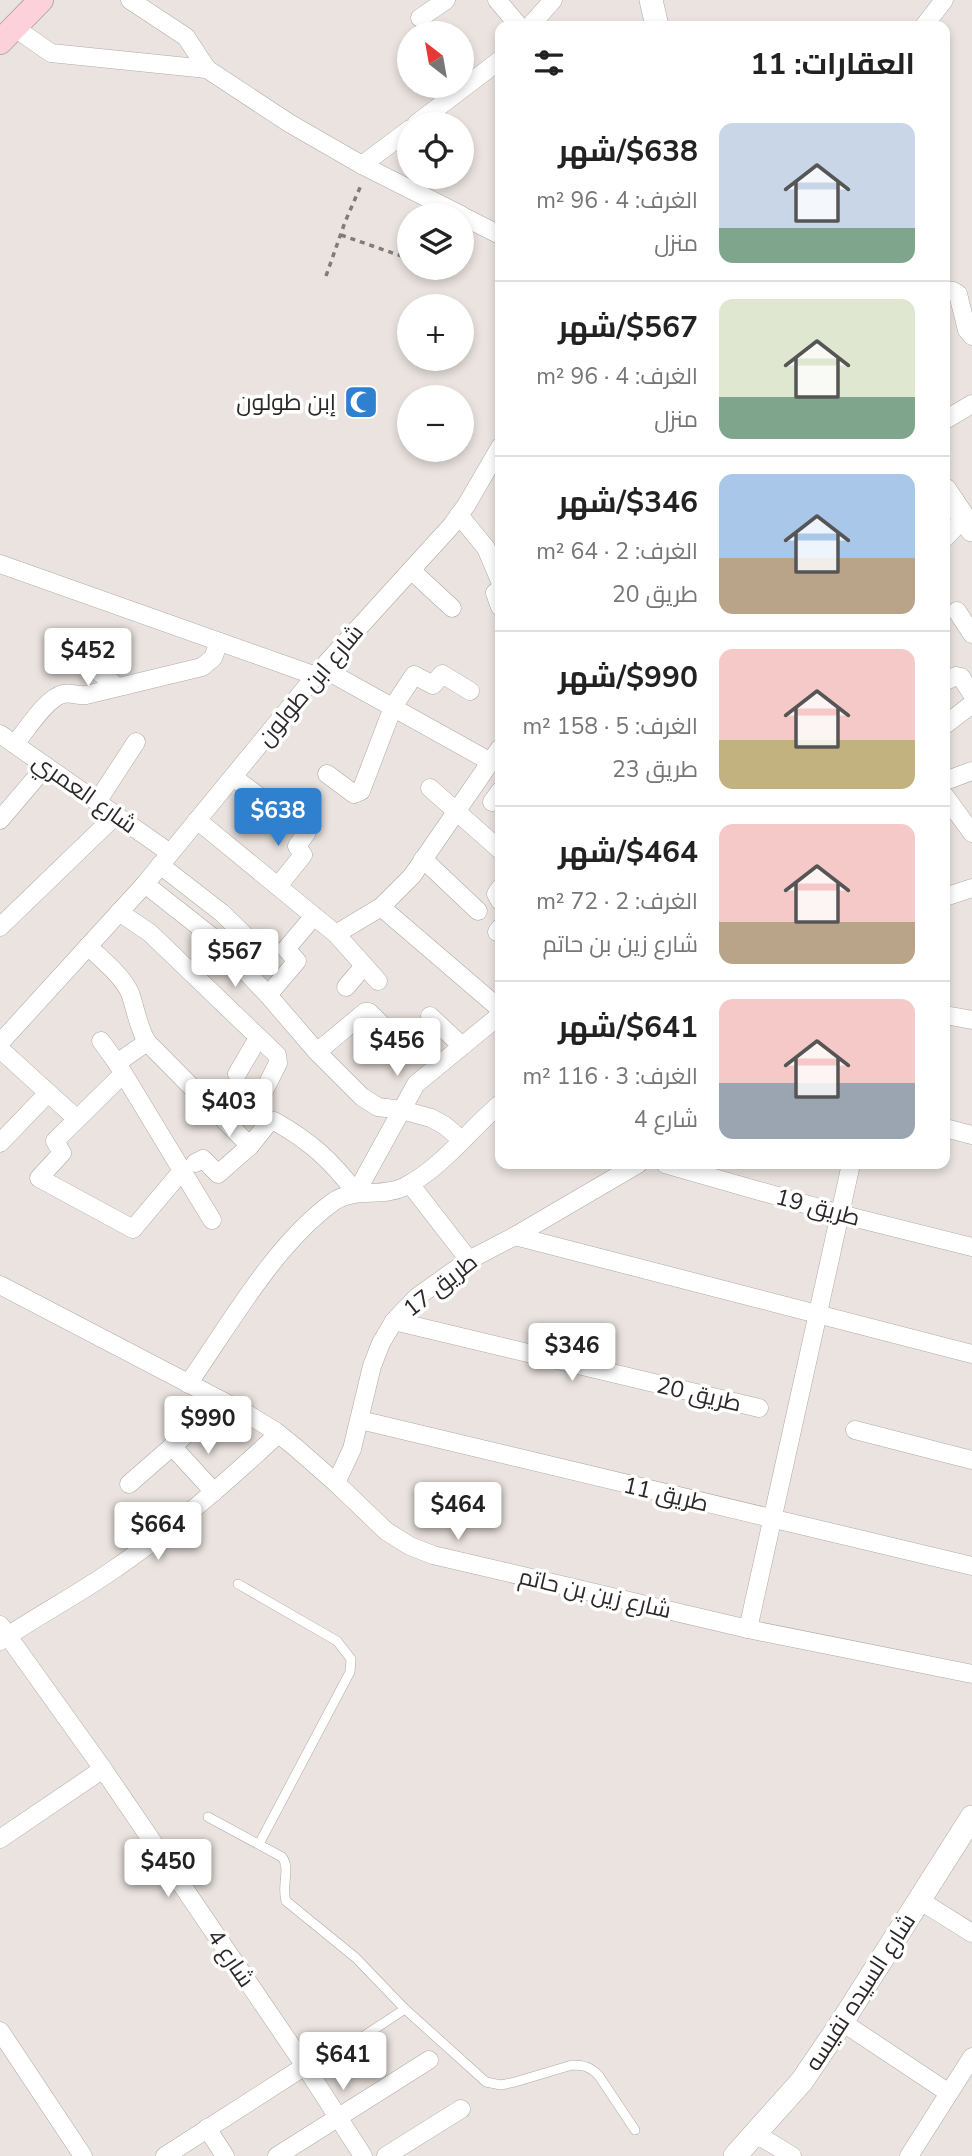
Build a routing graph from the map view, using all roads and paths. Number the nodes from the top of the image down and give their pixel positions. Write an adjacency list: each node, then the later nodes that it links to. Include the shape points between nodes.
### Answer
1 (41, 0): 13 (main road)
2 (130, 0): 15 (street, via 186,37)
3 (446, 0): 8 (street)
4 (497, 0): 9 (street)
5 (553, 0): 10 (street)
6 (650, 0): 11 (street)
7 (944, 0): 12 (street)
8 (420, 18)
9 (515, 21)
10 (534, 21)
11 (656, 21)
12 (928, 21)
13 (7, 35): 15 (street, via 51,53)
14 (495, 64): 16 (street)
15 (207, 69): 18 (street)
16 (432, 112)
17 (397, 140): 18 (street)
18 (365, 167): 19 (street); 22 (path)
19 (438, 203)
20 (474, 221): 21 (street)
21 (495, 232)
22 (341, 235): 23 (path); 24 (path)
23 (397, 254)
24 (326, 276)
25 (950, 291): 26 (street, via 958,294)
26 (972, 336)
27 (972, 404): 28 (street)
28 (950, 417)
29 (495, 455): 31 (street, شارع ابن طولون)
30 (950, 498): 32 (street)
31 (459, 515): 35 (street, via 486,548); 36 (street, شارع ابن طولون)
32 (967, 525): 33 (street)
33 (950, 535)
34 (0, 564): 40 (street)
35 (495, 569)
36 (411, 570): 37 (street); 42 (street, شارع ابن طولون)
37 (452, 608)
38 (957, 611): 39 (street)
39 (972, 634)
40 (219, 642): 42 (street); 44 (street, via 213,658 202,667)
41 (84, 660): 44 (street)
42 (319, 672): 48 (street); 57 (street, شارع ابن طولون)
43 (950, 679): 46 (street, via 961,677)
44 (116, 686): 50 (street, via 86,695 57,696)
45 (470, 691): 48 (street, via 442,674 433,685 414,675)
46 (972, 694)
47 (972, 704): 49 (street)
48 (393, 707): 52 (street); 56 (street, via 361,791 354,794)
49 (950, 721)
50 (7, 739): 54 (street, شارع العمري)
51 (136, 742): 60 (street)
52 (495, 755)
53 (495, 756): 62 (street)
54 (46, 766): 60 (street, شارع العمري); 65 (street)
55 (972, 771): 58 (street)
56 (327, 774)
57 (233, 776): 64 (street); 66 (street, شارع ابن طولون)
58 (950, 779)
59 (430, 788): 62 (street)
60 (97, 802): 63 (street, شارع العمري)
61 (950, 803): 67 (street)
62 (455, 810): 69 (street); 71 (street)
63 (116, 815): 70 (street, شارع العمري); 80 (street)
64 (284, 815)
65 (0, 820)
66 (197, 820): 70 (street, شارع ابن طولون); 73 (street)
67 (971, 830)
68 (307, 832): 73 (street, via 297,846 303,855)
69 (495, 846)
70 (165, 859): 72 (street, شارع ابن طولون); 83 (street, شارع العمري)
71 (423, 859): 76 (street); 77 (street)
72 (145, 884): 78 (street, شارع ابن طولون); 87 (street, via 216,940)
73 (278, 886): 79 (street)
74 (972, 888): 75 (street)
75 (950, 895)
76 (381, 907): 81 (street); 88 (street)
77 (478, 911)
78 (119, 912): 82 (street, شارع ابن طولون); 94 (street, via 150,933)
79 (314, 916): 81 (street); 87 (street, via 286,949 297,961)
80 (0, 927)
81 (336, 934): 84 (street)
82 (88, 946): 96 (street, via 129,991); 97 (street, شارع ابن طولون)
83 (265, 955)
84 (365, 966): 85 (street); 86 (street)
85 (378, 981)
86 (346, 987)
87 (268, 995): 100 (street)
88 (495, 1008)
89 (430, 1016): 98 (street)
90 (495, 1016): 98 (street)
91 (950, 1016): 92 (street)
92 (972, 1020)
93 (389, 1032): 100 (street, via 365,1012)
94 (258, 1038): 102 (street); 103 (street, via 279,1059)
95 (101, 1041): 101 (street)
96 (147, 1042): 101 (street); 112 (street)
97 (0, 1043)
98 (462, 1046): 106 (street, via 416,1084)
99 (0, 1049): 104 (street)
100 (317, 1052): 106 (street, via 369,1102)
101 (120, 1068): 107 (street); 113 (street)
102 (237, 1074)
103 (264, 1091)
104 (48, 1093): 107 (street); 111 (street)
105 (495, 1109): 110 (street)
106 (402, 1110): 110 (street, via 432,1118); 118 (street)
107 (77, 1119): 113 (street, via 55,1141 62,1153 39,1178 133,1229)
108 (950, 1129): 109 (street)
109 (972, 1135)
110 (462, 1140): 117 (street)
111 (0, 1143)
112 (250, 1146): 113 (street, via 218,1174 203,1159); 118 (street, via 272,1120 305,1139 334,1164)
113 (188, 1168): 120 (street)
114 (629, 1169): 121 (street, طريق 17)
115 (682, 1169): 119 (street, طريق 19)
116 (851, 1169): 119 (street)
117 (410, 1184): 118 (street, via 384,1194); 123 (street)
118 (356, 1193): 128 (street, via 335,1200 287,1245)
119 (840, 1214): 122 (street, طريق 19); 125 (street)
120 (212, 1220)
121 (515, 1236): 123 (street, طريق 17); 125 (street)
122 (972, 1247)
123 (469, 1260): 126 (street, طريق 17, via 417,1297)
124 (0, 1285): 128 (street, شارع زين بن حاتم)
125 (818, 1314): 127 (street); 139 (street)
126 (394, 1321): 130 (street, طريق 20); 131 (street, طريق 17, via 372,1366)
127 (972, 1354)
128 (188, 1384): 129 (street, شارع زين بن حاتم)
129 (223, 1402): 133 (street, شارع زين بن حاتم); 134 (street)
130 (760, 1408)
131 (360, 1420): 136 (street, طريق 17); 139 (street, طريق 11)
132 (855, 1430): 135 (street)
133 (278, 1434): 136 (street, شارع زين بن حاتم); 138 (street)
134 (172, 1446): 137 (street); 138 (street)
135 (972, 1460)
136 (336, 1483): 142 (street, شارع زين بن حاتم, via 386,1531 433,1555)
137 (129, 1484)
138 (214, 1492): 143 (street, via 114,1570)
139 (772, 1519): 140 (street, طريق 11); 142 (street)
140 (972, 1566)
141 (238, 1584): 149 (lane, via 337,1641 351,1659 350,1672)
142 (748, 1629): 144 (street, شارع زين بن حاتم)
143 (2, 1634): 145 (street, شارع 4)
144 (972, 1674)
145 (103, 1769): 148 (street); 157 (street, شارع 4)
146 (208, 1817): 149 (lane)
147 (972, 1817): 150 (street, شارع السيده نفيسه)
148 (0, 1839)
149 (259, 1844): 152 (lane, via 285,1861 286,1901 356,1958)
150 (919, 1900): 151 (street); 153 (street, شارع السيده نفيسه)
151 (972, 1933)
152 (405, 2009): 157 (lane); 162 (lane, via 486,2082 500,2085 572,2065 592,2068)
153 (842, 2022): 158 (street); 163 (street, شارع السيده نفيسه, via 802,2081)
154 (0, 2031): 164 (street)
155 (972, 2057): 158 (street)
156 (429, 2060): 160 (street)
157 (307, 2069): 160 (street, شارع 4); 161 (street)
158 (949, 2093): 172 (street)
159 (461, 2109): 169 (street)
160 (338, 2118): 167 (street); 168 (street, شارع 4)
161 (207, 2128): 165 (street); 166 (street)
162 (635, 2130)
163 (755, 2134): 170 (street, شارع السيده نفيسه); 171 (street)
164 (83, 2156)
165 (165, 2156)
166 (225, 2156)
167 (277, 2156)
168 (363, 2156)
169 (386, 2156)
170 (735, 2156)
171 (792, 2156)
172 (909, 2156)

